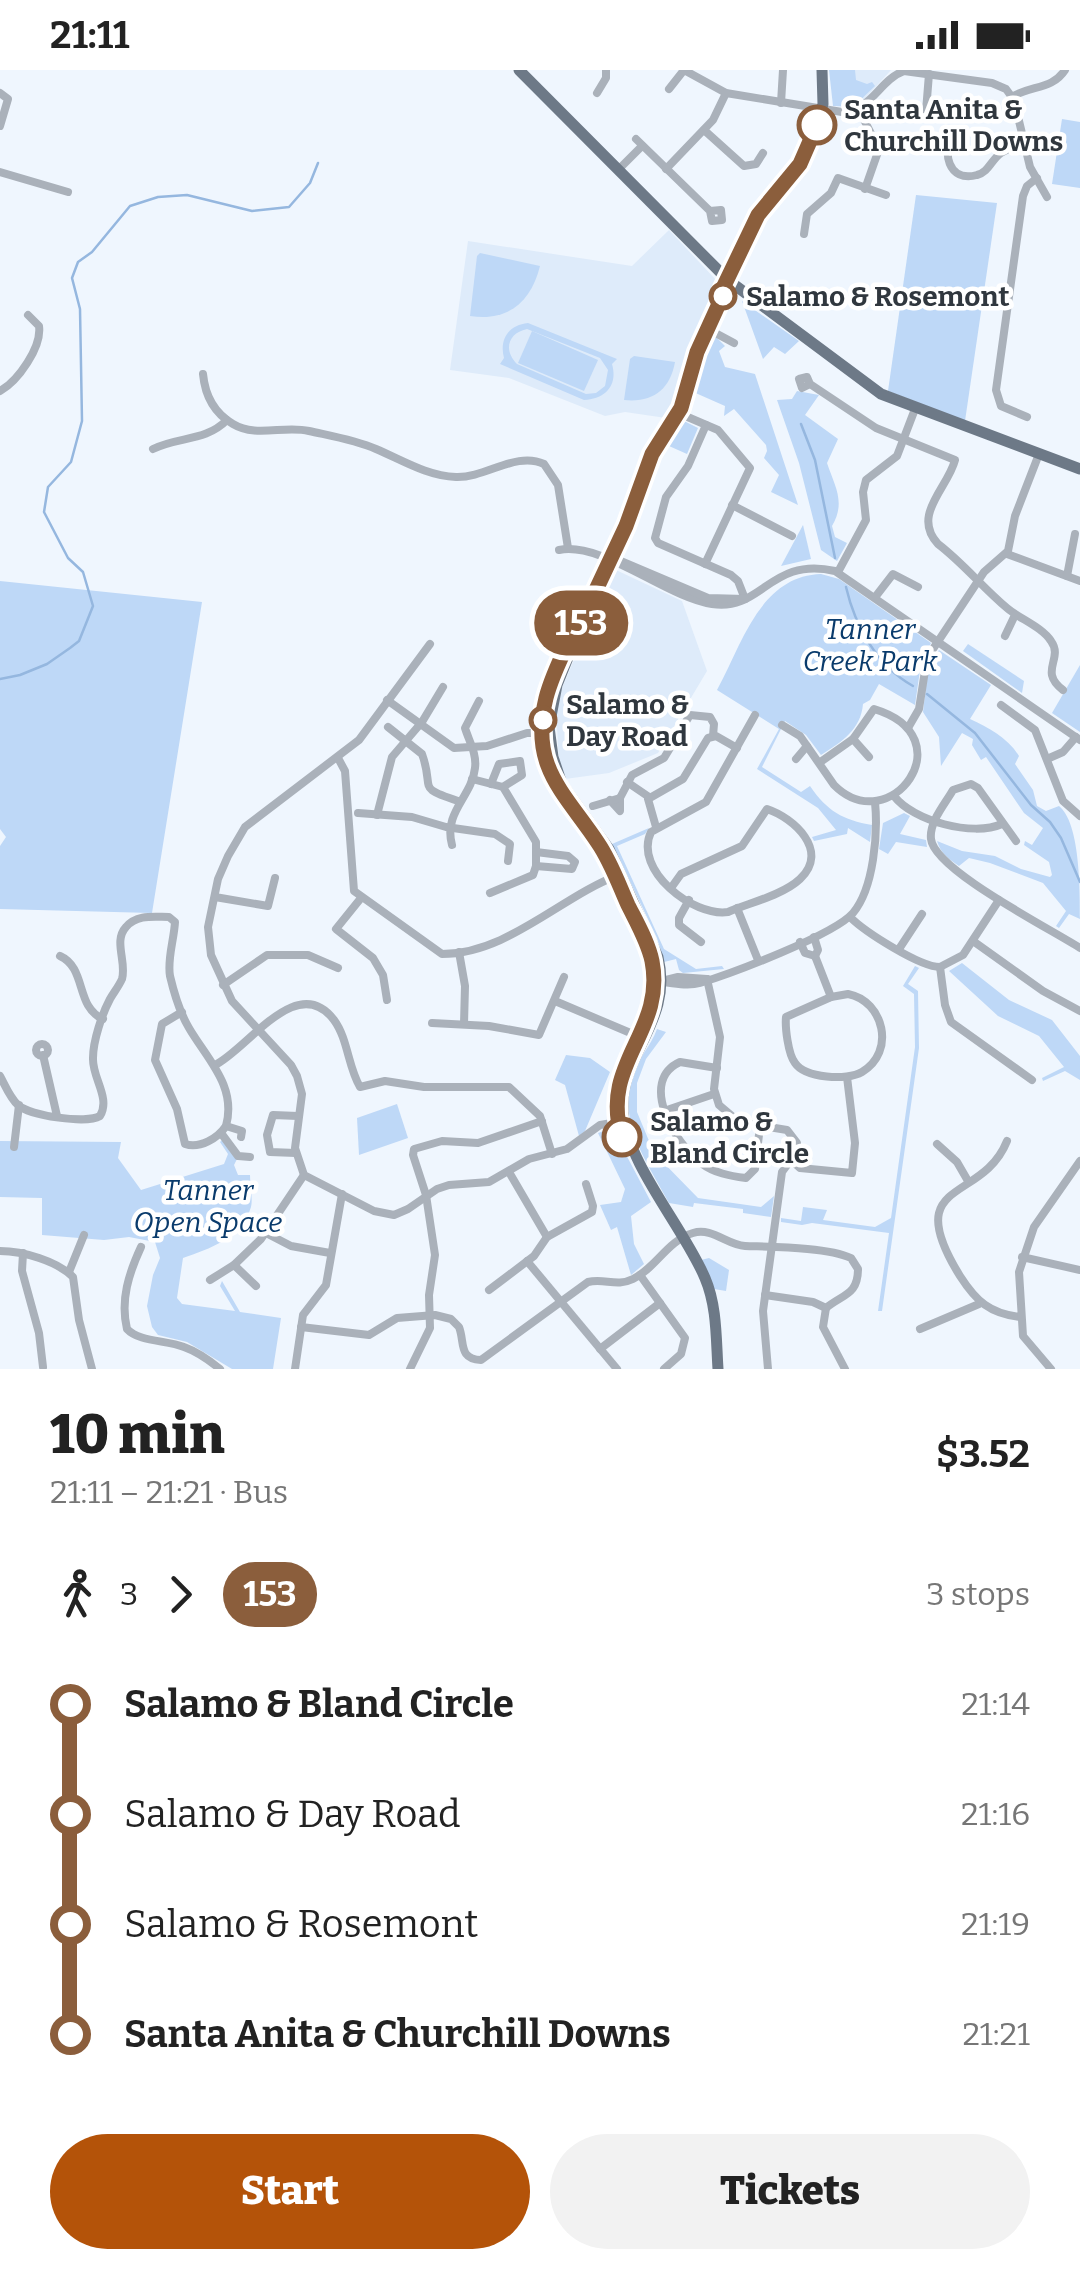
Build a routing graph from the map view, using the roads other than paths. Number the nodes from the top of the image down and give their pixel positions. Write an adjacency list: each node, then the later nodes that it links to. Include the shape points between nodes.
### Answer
1 (518, 70): 27 (main road)
2 (606, 70): 11 (street)
3 (684, 70): 10 (street); 12 (street)
4 (782, 70): 15 (street)
5 (820, 70): 16 (main road)
6 (904, 70): 8 (street); 17 (street)
7 (1065, 70): 14 (street, via 1052,84)
8 (929, 74): 9 (street); 18 (street)
9 (970, 75): 14 (street)
10 (669, 89)
11 (597, 93)
12 (726, 93): 15 (street); 20 (street)
13 (0, 94): 19 (street, via 8,98)
14 (1012, 97): 22 (street)
15 (781, 103): 16 (street)
16 (820, 109): 17 (street); 36 (main road, via 803,158 760,212)
17 (858, 110): 23 (street)
18 (926, 111)
19 (0, 126)
20 (704, 130): 25 (street, via 744,166 756,164); 26 (street)
21 (954, 133): 22 (street, via 946,157 967,176)
22 (1024, 144): 29 (street)
23 (878, 148): 24 (street); 30 (street)
24 (906, 149)
25 (763, 153)
26 (666, 169): 27 (street, via 639,142); 34 (street)
27 (618, 170): 36 (main road)
28 (0, 172): 31 (street)
29 (1037, 178): 33 (street); 45 (street, via 1023,196 996,390 1001,406)
30 (865, 190): 32 (street); 35 (street, via 838,178 807,214)
31 (68, 192)
32 (886, 195)
33 (1047, 197)
34 (710, 211)
35 (804, 234)
36 (725, 285): 38 (main road); 43 (main road, via 883,396)
37 (28, 316): 42 (street, via 40,336)
38 (708, 323): 39 (street); 44 (main road)
39 (734, 343)
40 (203, 374): 46 (street, via 208,398)
41 (810, 384): 48 (street, via 870,425)
42 (0, 391)
43 (916, 409): 48 (street); 50 (main road)
44 (676, 412): 47 (street); 56 (main road, via 634,477)
45 (1027, 417)
46 (227, 420): 49 (street, via 206,436); 56 (street, via 250,430 293,428 366,445 446,476 536,460 555,477 564,549)
47 (706, 425): 52 (street, via 749,466); 57 (street, via 666,497 654,534 658,543)
48 (904, 439): 58 (street, via 894,460 866,480 866,520); 60 (street, via 956,461 927,526)
49 (154, 449)
50 (1038, 454): 51 (main road); 55 (street)
51 (1080, 469)
52 (732, 506): 54 (street); 57 (street)
53 (1075, 534): 59 (street)
54 (792, 536)
55 (1007, 554): 59 (street); 60 (street)
56 (608, 559): 64 (street, via 703,602 730,605); 79 (main road, via 553,698)
57 (706, 564): 64 (street, via 734,577)
58 (838, 572): 63 (street); 64 (street, via 794,570)
59 (1068, 576): 61 (street)
60 (978, 580): 65 (street); 67 (street)
61 (1080, 581)
62 (918, 587): 63 (street, via 893,574)
63 (876, 596): 67 (street)
64 (744, 598)
65 (1015, 614): 66 (street); 70 (street, via 1052,641 1052,678)
66 (1005, 636)
67 (939, 640): 78 (street, via 925,662 920,707); 82 (street)
68 (430, 644): 71 (street)
69 (443, 687): 75 (street)
70 (1063, 690)
71 (387, 700): 75 (street); 88 (street)
72 (479, 701): 86 (street, via 465,728)
73 (1001, 704): 90 (street, via 1036,730)
74 (755, 715): 85 (street)
75 (422, 722): 83 (street); 86 (street, via 445,744)
76 (782, 725): 84 (street)
77 (388, 727): 83 (street)
78 (908, 728): 81 (street, via 871,709); 96 (street, via 918,742 918,760)
79 (546, 733): 86 (street); 113 (main road, via 564,788 603,839)
80 (714, 736): 85 (street); 94 (street, via 705,715 690,715 664,758); 97 (street, via 683,779)
81 (853, 739): 87 (street); 91 (street)
82 (1078, 739): 90 (street)
83 (407, 740): 98 (street, via 423,758 429,789); 102 (street, via 392,757)
84 (807, 746): 89 (street); 91 (street)
85 (737, 748): 106 (street, via 706,802)
86 (472, 749): 92 (street)
87 (870, 757)
88 (338, 758): 117 (street, via 245,826 222,866); 118 (street, via 353,888)
89 (796, 759)
90 (1047, 759): 103 (street, via 1063,801)
91 (819, 763): 99 (street, via 847,796)
92 (472, 779): 93 (street); 98 (street)
93 (492, 784): 95 (street); 95 (street, via 500,764 520,762 522,775)
94 (626, 784): 97 (street); 100 (street, via 618,812 610,800)
95 (503, 788): 110 (street)
96 (894, 796): 99 (street); 104 (street)
97 (648, 799): 106 (street)
98 (458, 801): 107 (street)
99 (875, 802): 123 (street, via 875,845 863,895)
100 (593, 806)
101 (358, 813): 102 (street)
102 (377, 816): 107 (street)
103 (1080, 816)
104 (936, 820): 105 (street, via 985,829); 105 (street, via 953,790 971,784); 120 (street, via 930,838 939,857)
105 (1002, 824): 108 (street)
106 (656, 826): 115 (street, via 647,850 658,877)
107 (450, 827): 109 (street); 111 (street, via 504,837)
108 (1016, 841)
109 (452, 845)
110 (536, 852): 112 (street); 112 (street, via 575,862 572,870)
111 (508, 861)
112 (536, 866): 116 (street, via 531,876)
113 (618, 875): 130 (street, via 492,943); 138 (main road)
114 (275, 878): 117 (street, via 268,906)
115 (671, 888): 119 (street); 121 (street, via 682,874 742,846 767,809 803,832 810,862 793,884)
116 (490, 893)
117 (215, 897): 139 (street, via 208,937)
118 (361, 898): 130 (street, via 437,952); 141 (street, via 336,930 374,958)
119 (690, 900): 121 (street, via 712,912); 126 (street, via 679,925)
120 (999, 900): 125 (street); 128 (street)
121 (737, 908): 133 (street)
122 (922, 914): 129 (street)
123 (850, 916): 124 (street); 129 (street)
124 (814, 936): 127 (street); 132 (street)
125 (973, 941): 135 (street); 143 (street)
126 (700, 942)
127 (800, 942): 132 (street); 133 (street)
128 (1080, 948)
129 (899, 949): 135 (street)
130 (459, 952): 147 (street)
131 (60, 956): 145 (street, via 73,964 90,1010)
132 (815, 956): 140 (street)
133 (758, 960): 137 (street)
134 (338, 968): 139 (street, via 308,954 266,954)
135 (940, 968): 155 (street, via 951,1022)
136 (564, 978): 142 (street)
137 (706, 979): 138 (street); 152 (street, via 720,1037)
138 (658, 981): 149 (main road); 162 (main road, via 655,1019 626,1081)
139 (223, 985): 148 (street)
140 (831, 997): 154 (street, via 863,998 880,1020 876,1057); 154 (street, via 789,1015 785,1024 797,1066)
141 (387, 1000)
142 (554, 1002): 147 (street, via 538,1035); 149 (street)
143 (1080, 1011)
144 (182, 1012): 145 (street, via 170,974 174,920 138,918 122,931 122,978); 151 (street); 164 (street, via 162,1024 156,1065 186,1144)
145 (103, 1018): 159 (street, via 93,1061 104,1112 92,1121)
146 (432, 1023): 147 (street)
147 (464, 1024)
148 (258, 1031): 151 (street); 160 (street, via 291,1065 302,1094); 161 (street, via 290,1006 316,1007 337,1024 360,1087 386,1081 499,1084 519,1094)
149 (640, 1037): 162 (main road, via 619,1081)
150 (43, 1056): 159 (street)
151 (215, 1065): 164 (street, via 228,1099)
152 (717, 1068): 156 (street); 158 (street, via 676,1063 662,1089)
153 (0, 1076): 157 (street)
154 (847, 1077): 172 (street, via 856,1143 852,1173 800,1168)
155 (1032, 1080)
156 (714, 1094): 158 (street); 163 (street, via 729,1116)
157 (18, 1106): 159 (street); 168 (street)
158 (664, 1111): 163 (street, via 687,1151 728,1176 752,1176)
159 (57, 1116)
160 (298, 1116): 169 (street); 169 (street, via 275,1114 266,1144 270,1152)
161 (542, 1121): 170 (street); 179 (street, via 478,1143 434,1142 414,1149)
162 (621, 1121): 170 (street, via 600,1125); 185 (main road, via 629,1154)
163 (760, 1126): 172 (street, via 794,1135 797,1149)
164 (224, 1130): 165 (street, via 242,1130); 171 (street, via 238,1156)
165 (242, 1138)
166 (1007, 1141): 176 (street, via 993,1167)
167 (937, 1144): 176 (street)
168 (14, 1146)
169 (296, 1153): 175 (street)
170 (552, 1154): 174 (street)
171 (250, 1157)
172 (790, 1159): 186 (street, via 782,1172)
173 (1080, 1161): 191 (street, via 1037,1221)
174 (509, 1172): 179 (street); 184 (street)
175 (304, 1175): 178 (street); 182 (street)
176 (968, 1182): 203 (street, via 944,1203 938,1232)
177 (586, 1184): 184 (street, via 592,1212)
178 (342, 1194): 180 (street, via 383,1214); 190 (street)
179 (426, 1195): 180 (street); 181 (street)
180 (412, 1207): 181 (street)
181 (428, 1213): 205 (street, via 435,1255)
182 (266, 1232): 190 (street, via 291,1246); 193 (street)
183 (84, 1235): 195 (street)
184 (547, 1238): 192 (street)
185 (681, 1240): 186 (street, via 703,1232 734,1244); 196 (street); 218 (main road, via 711,1297)
186 (772, 1246): 200 (street); 204 (street, via 854,1260 856,1287)
187 (141, 1247): 213 (street, via 125,1298 127,1329 192,1350)
188 (0, 1251): 189 (street)
189 (24, 1253): 195 (street); 210 (street, via 22,1271)
190 (330, 1253): 207 (street, via 326,1284 305,1310)
191 (1022, 1256): 194 (street); 206 (street)
192 (527, 1262): 199 (street); 201 (street)
193 (234, 1264): 197 (street); 198 (street)
194 (1080, 1270)
195 (69, 1272): 212 (street)
196 (640, 1275): 201 (street, via 618,1284 592,1280); 202 (street)
197 (210, 1280)
198 (256, 1286)
199 (489, 1290)
200 (765, 1295): 204 (street); 219 (street)
201 (560, 1302): 205 (street, via 481,1360 464,1352 456,1323); 209 (street)
202 (660, 1303): 209 (street); 217 (street, via 685,1341 682,1354)
203 (980, 1304): 206 (street); 208 (street)
204 (826, 1308): 220 (street, via 823,1327)
205 (430, 1316): 207 (street, via 397,1318 363,1336); 215 (street)
206 (1021, 1318): 211 (street, via 1027,1344)
207 (301, 1327): 214 (street)
208 (920, 1329)
209 (600, 1349): 216 (street)
210 (44, 1367)
211 (1049, 1368)
212 (92, 1369)
213 (220, 1369)
214 (295, 1369)
215 (410, 1369)
216 (616, 1369)
217 (664, 1369)
218 (714, 1369)
219 (768, 1369)
220 (844, 1369)

